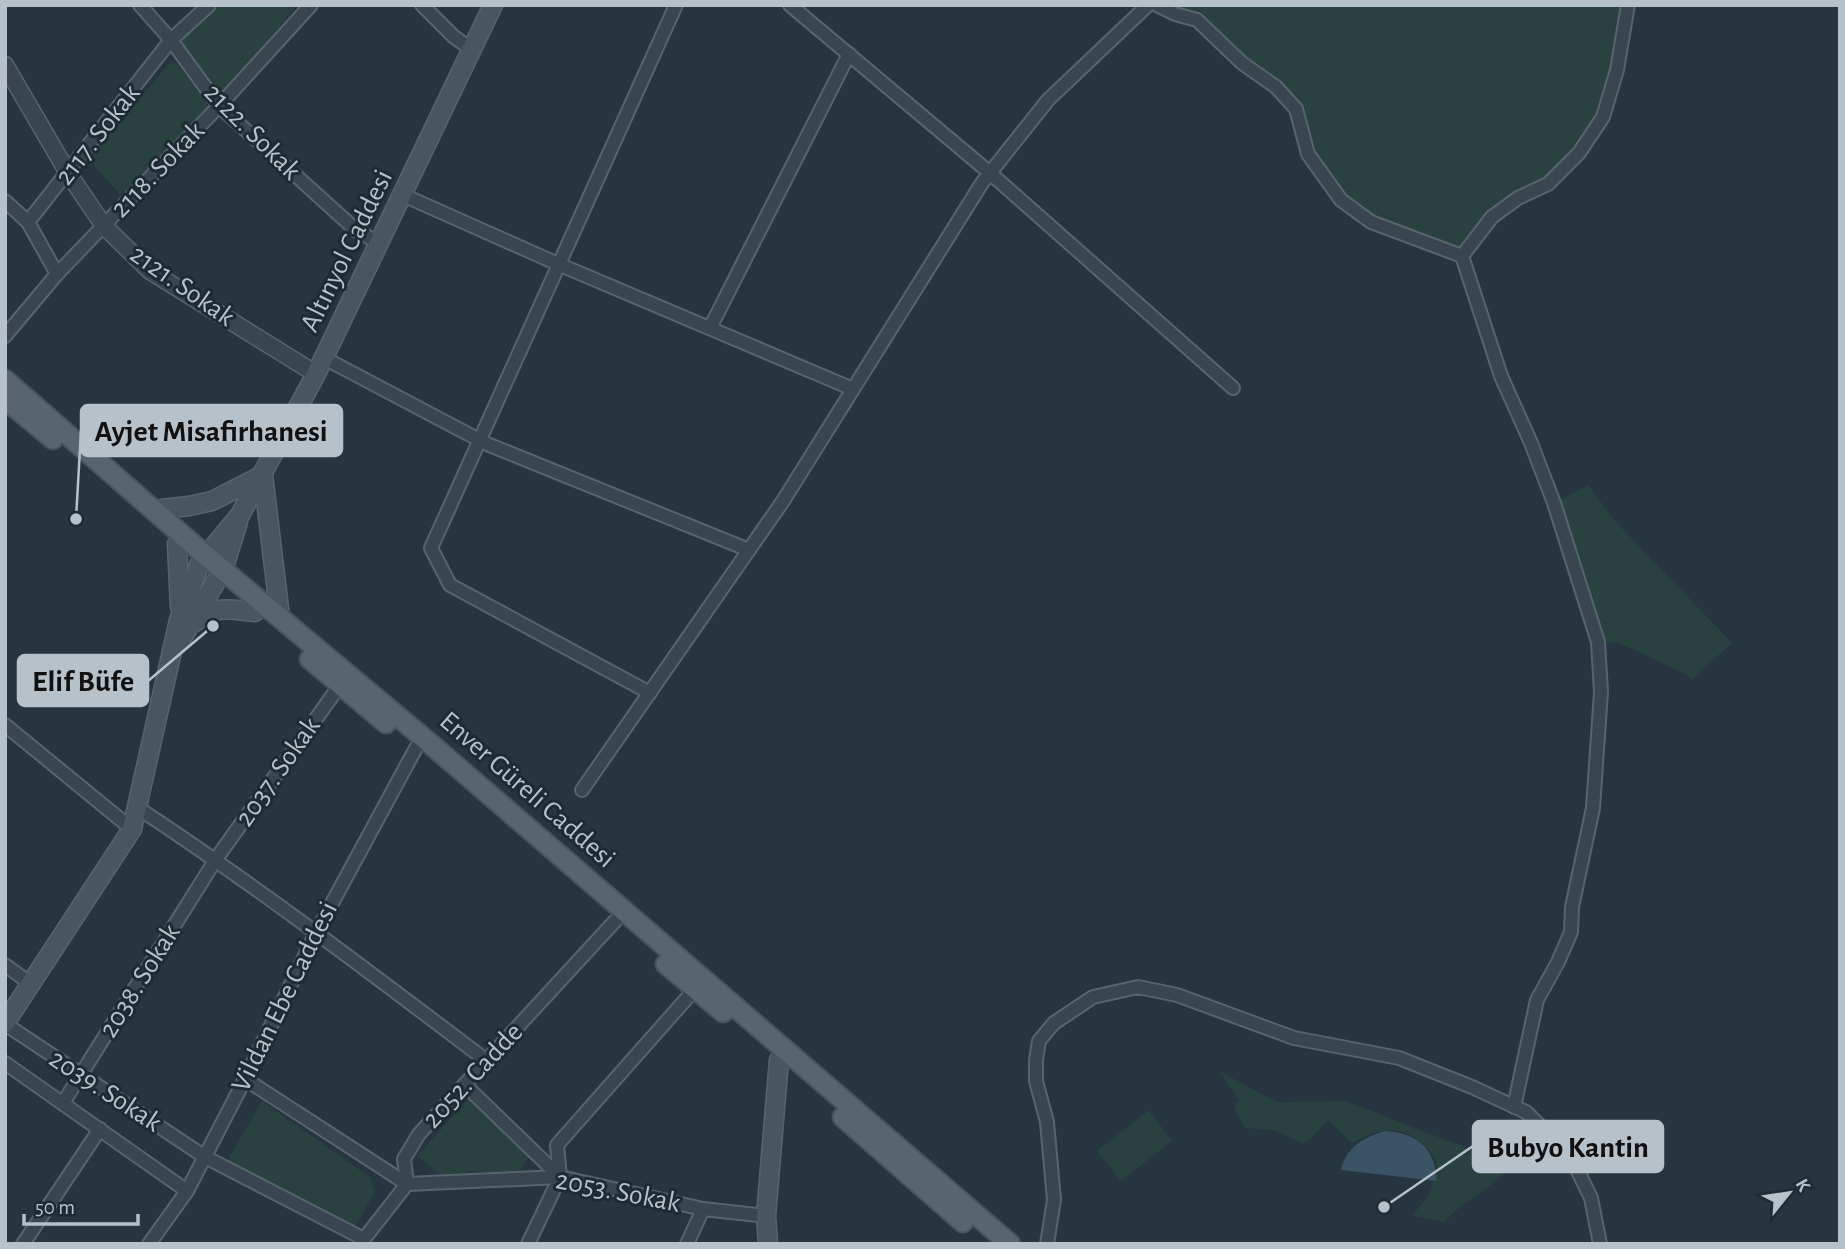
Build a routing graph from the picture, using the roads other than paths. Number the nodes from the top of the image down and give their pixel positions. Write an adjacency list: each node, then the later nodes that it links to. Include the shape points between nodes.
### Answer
1 (140, 5): 11 (street, 2122. Sokak)
2 (209, 5): 11 (street, 2117. Sokak)
3 (311, 5): 15 (street, 2118. Sokak)
4 (422, 5): 12 (street)
5 (493, 5): 12 (main road, Altınyol Caddesi)
6 (676, 5): 24 (street)
7 (790, 5): 13 (street)
8 (1148, 5): 17 (street, via 1048,100)
9 (1157, 5): 23 (street, via 1197,20 1296,109 1308,154 1341,200 1371,222)
10 (1628, 5): 23 (street, via 1603,117 1548,184 1492,217)
11 (171, 40): 15 (street, 2122. Sokak); 16 (street, 2117. Sokak)
12 (472, 50): 18 (main road, Altınyol Caddesi)
13 (849, 54): 17 (street); 26 (street)
14 (5, 65): 16 (street, 2121. Sokak)
15 (219, 106): 21 (street, 2118. Sokak); 22 (street, 2122. Sokak, via 357,231)
16 (68, 173): 20 (street, 2117. Sokak); 21 (street, 2121. Sokak)
17 (990, 173): 30 (street); 31 (street)
18 (403, 195): 22 (main road, Altınyol Caddesi); 24 (street)
19 (5, 201): 20 (street)
20 (28, 222): 25 (street)
21 (104, 226): 25 (street, 2118. Sokak); 28 (street, 2121. Sokak, via 150,271)
22 (379, 243): 28 (main road, Altınyol Caddesi)
23 (1462, 256): 65 (street, via 1501,376 1554,503 1598,642 1601,692 1593,808 1571,932 1537,1000)
24 (558, 264): 26 (street); 33 (street)
25 (57, 274): 27 (street, 2118. Sokak)
26 (710, 328): 31 (street)
27 (5, 336)
28 (320, 366): 33 (street); 34 (main road, Altınyol Caddesi)
29 (5, 380): 35 (main road, Enver Güreli Caddesi)
30 (1233, 388)
31 (853, 389): 38 (street)
32 (5, 399): 37 (main road, Enver Güreli Caddesi)
33 (480, 440): 38 (street); 45 (street, via 431,548 450,585)
34 (263, 475): 35 (main road, via 212,501); 36 (main road, Altınyol Caddesi); 42 (main road)
35 (153, 510): 39 (main road, Enver Güreli Caddesi)
36 (240, 515): 39 (main road); 40 (main road)
37 (177, 544): 39 (main road, Enver Güreli Caddesi); 43 (main road)
38 (749, 550): 45 (street)
39 (203, 559): 40 (main road, Enver Güreli Caddesi); 43 (main road)
40 (220, 575): 41 (main road, Enver Güreli Caddesi); 42 (main road, Enver Güreli Caddesi); 43 (main road)
41 (255, 612): 43 (main road, via 212,610); 44 (main road, Enver Güreli Caddesi)
42 (280, 617): 80 (main road, Enver Güreli Caddesi)
43 (183, 625): 49 (main road, via 170,656)
44 (340, 685): 47 (main road, Enver Güreli Caddesi); 51 (street, 2037. Sokak)
45 (650, 693): 48 (street)
46 (5, 725): 50 (street)
47 (416, 748): 52 (main road, Enver Güreli Caddesi); 53 (street, Vildan Ebe Caddesi)
48 (582, 790)
49 (138, 808): 50 (main road); 51 (street)
50 (132, 829): 55 (main road)
51 (216, 859): 53 (street); 61 (street, 2038. Sokak)
52 (615, 921): 56 (main road, Enver Güreli Caddesi); 59 (street, 2052. Cadde)
53 (317, 931): 59 (street); 62 (street, Vildan Ebe Caddesi)
54 (5, 965): 55 (street)
55 (31, 984): 57 (main road)
56 (695, 989): 58 (main road, Enver Güreli Caddesi); 68 (street, via 557,1145)
57 (5, 1023): 61 (street, 2039. Sokak)
58 (779, 1060): 72 (main road); 79 (main road, Enver Güreli Caddesi)
59 (487, 1061): 63 (street, 2052. Cadde)
60 (5, 1063): 64 (street)
61 (81, 1075): 64 (street, 2038. Sokak); 67 (street, 2039. Sokak)
62 (245, 1079): 67 (street, Vildan Ebe Caddesi); 69 (street)
63 (466, 1086): 68 (street); 69 (street, 2052. Cadde, via 419,1134 404,1159)
64 (63, 1103): 66 (street)
65 (1514, 1107): 81 (street, via 1399,1058 1294,1038 1177,995 1138,987 1117,990 1093,998 1054,1023 1039,1041 1036,1081 1047,1122 1054,1200); 82 (street, via 1527,1112 1571,1157 1591,1198)
66 (100, 1129): 70 (street); 74 (street)
67 (205, 1157): 70 (street, Vildan Ebe Caddesi); 73 (street, 2039. Sokak)
68 (559, 1177): 69 (street, 2053. Sokak); 71 (street, 2053. Sokak); 76 (street)
69 (407, 1184): 73 (street)
70 (187, 1191): 75 (street, Vildan Ebe Caddesi)
71 (703, 1209): 72 (street, 2053. Sokak); 77 (street)
72 (765, 1216): 78 (main road)
73 (362, 1241)
74 (23, 1244)
75 (149, 1244)
76 (528, 1244)
77 (687, 1244)
78 (768, 1244)
79 (989, 1244)
80 (1010, 1244)
81 (1047, 1244)
82 (1600, 1244)

